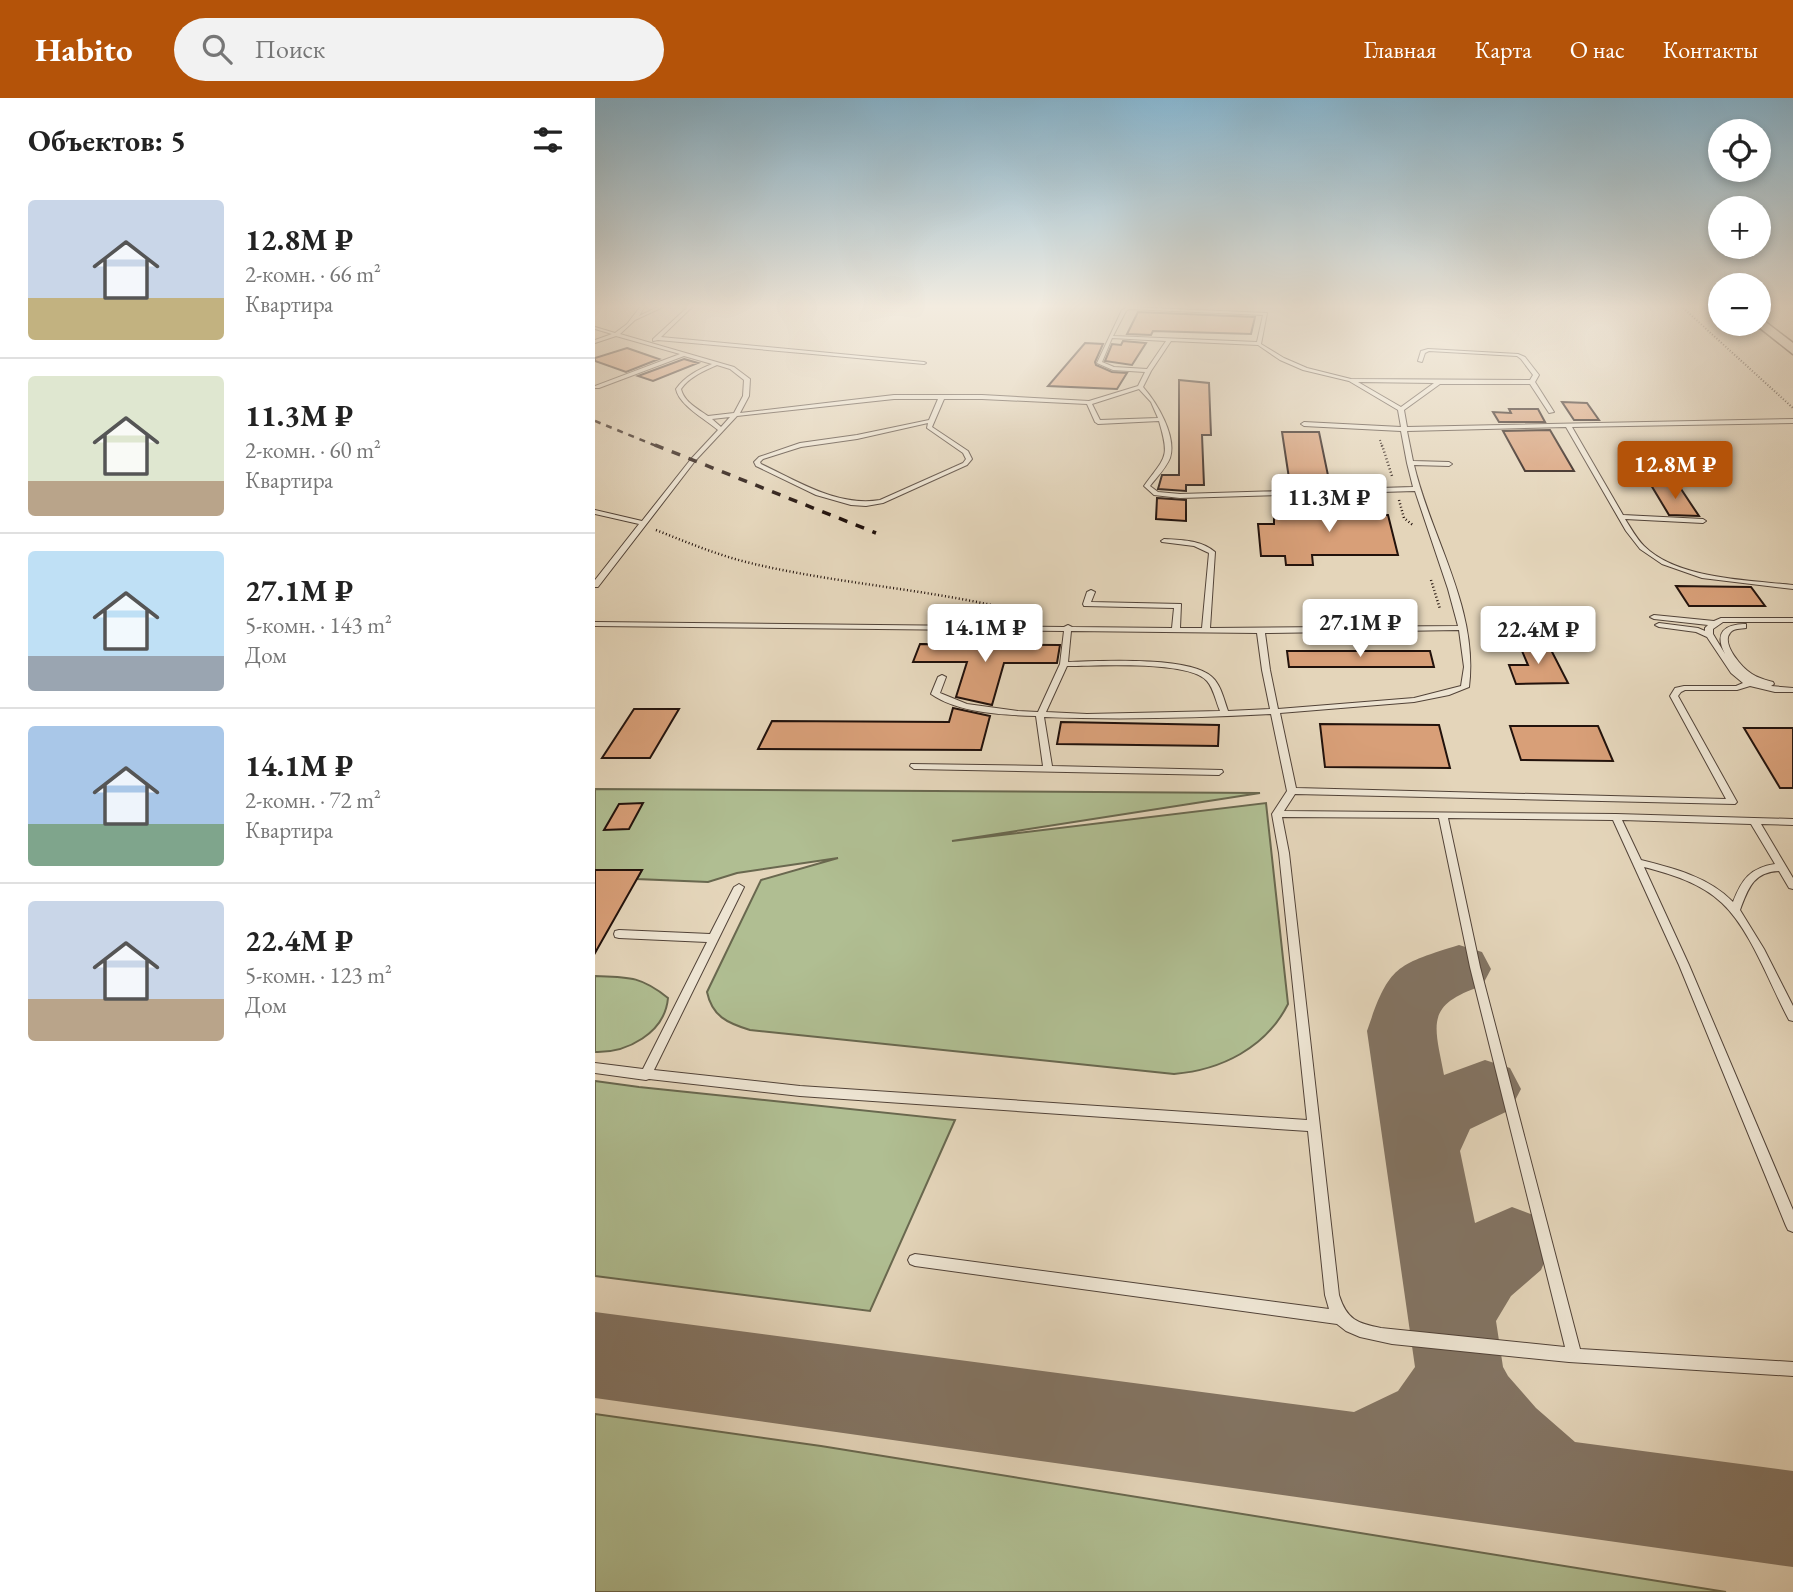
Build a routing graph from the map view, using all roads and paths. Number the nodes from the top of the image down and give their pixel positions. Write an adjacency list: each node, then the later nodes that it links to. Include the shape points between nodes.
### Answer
1 (627, 376): 11 (lane)
2 (688, 376): 19 (lane, via 677,390 682,400)
3 (743, 376): 18 (lane, via 747,379 746,396)
4 (1146, 376): 12 (lane)
5 (1333, 376): 8 (lane)
6 (1536, 376): 10 (lane)
7 (1758, 376): 15 (path)
8 (1351, 380): 9 (lane); 16 (lane)
9 (1439, 382): 10 (lane); 16 (lane)
10 (1532, 382): 17 (lane)
11 (597, 387)
12 (1140, 387): 14 (lane); 20 (lane)
13 (941, 396): 14 (lane); 18 (lane); 21 (lane)
14 (1089, 403): 20 (lane, via 1098,422)
15 (1793, 408)
16 (1401, 409): 27 (lane)
17 (1551, 412)
18 (737, 413): 19 (lane); 25 (lane)
19 (708, 418): 25 (lane)
20 (1161, 419): 30 (lane, via 1169,446 1166,461 1147,486 1156,494)
21 (931, 421): 21 (lane, via 931,430 966,452 969,459 870,505 848,504 757,462 800,445)
22 (1793, 421): 24 (lane)
23 (1304, 425): 26 (lane)
24 (1569, 427): 27 (lane); 33 (lane)
25 (720, 429): 35 (lane)
26 (1375, 429): 27 (lane); 30 (path)
27 (1404, 429): 28 (lane)
28 (1410, 463): 29 (lane); 31 (lane)
29 (1449, 464)
30 (1396, 489): 31 (lane); 36 (path, via 1404,518)
31 (1416, 489): 50 (lane)
32 (595, 512): 35 (lane)
33 (1621, 517): 34 (lane); 40 (lane, via 1642,548 1664,564 1704,577)
34 (1703, 521)
35 (642, 523): 39 (lane); 42 (path, via 692,548 761,567 928,592)
36 (1415, 526)
37 (1164, 541): 52 (lane, via 1190,542 1212,552)
38 (1429, 571): 49 (path, via 1445,614 1446,619 1439,622)
39 (595, 585)
40 (1793, 587)
41 (1091, 592): 51 (lane, via 1087,604 1178,606)
42 (1033, 616)
43 (1793, 620): 44 (lane)
44 (1718, 622): 46 (lane); 54 (lane, via 1709,628); 54 (lane, via 1656,621)
45 (595, 624): 48 (lane)
46 (1734, 626): 47 (lane); 55 (lane, via 1725,632)
47 (1793, 626)
48 (1068, 627): 51 (lane); 56 (lane)
49 (1441, 628): 50 (lane); 53 (lane)
50 (1462, 628): 60 (lane, via 1469,672 1465,687 1412,700)
51 (1176, 630): 52 (lane)
52 (1206, 630): 53 (lane)
53 (1261, 631): 60 (lane)
54 (1709, 635): 55 (lane); 58 (lane, via 1736,676)
55 (1723, 645): 59 (lane, via 1750,676)
56 (1064, 664): 61 (lane, via 1197,669 1209,678); 62 (lane)
57 (942, 677): 62 (lane, via 936,694 940,698 964,707)
58 (1749, 684): 59 (lane, via 1771,690); 66 (lane, via 1684,688 1674,696 1732,802)
59 (1793, 687)
60 (1274, 712): 61 (lane); 66 (lane)
61 (1224, 713): 62 (lane)
62 (1040, 716): 64 (lane)
63 (915, 766): 64 (lane)
64 (1048, 766): 65 (lane)
65 (1219, 772)
66 (1292, 792): 67 (lane)
67 (1277, 814): 68 (lane); 82 (lane)
68 (1443, 817): 69 (lane); 86 (lane, via 1478,980)
69 (1616, 817): 70 (lane); 72 (lane)
70 (1755, 822): 71 (lane); 73 (lane)
71 (1793, 822)
72 (1636, 862): 76 (lane, via 1688,877); 83 (lane)
73 (1781, 867): 75 (lane); 76 (lane, via 1766,867 1753,874)
74 (739, 887): 78 (lane)
75 (1793, 887)
76 (1735, 911): 79 (lane)
77 (619, 934): 78 (lane)
78 (713, 938): 81 (lane)
79 (1793, 1017)
80 (595, 1068): 81 (lane)
81 (646, 1074): 82 (lane, via 800,1091)
82 (1313, 1126): 85 (lane, via 1332,1295)
83 (1793, 1226)
84 (915, 1260): 85 (lane)
85 (1339, 1317): 86 (lane, via 1370,1332)
86 (1574, 1355): 87 (lane)
87 (1793, 1369)

